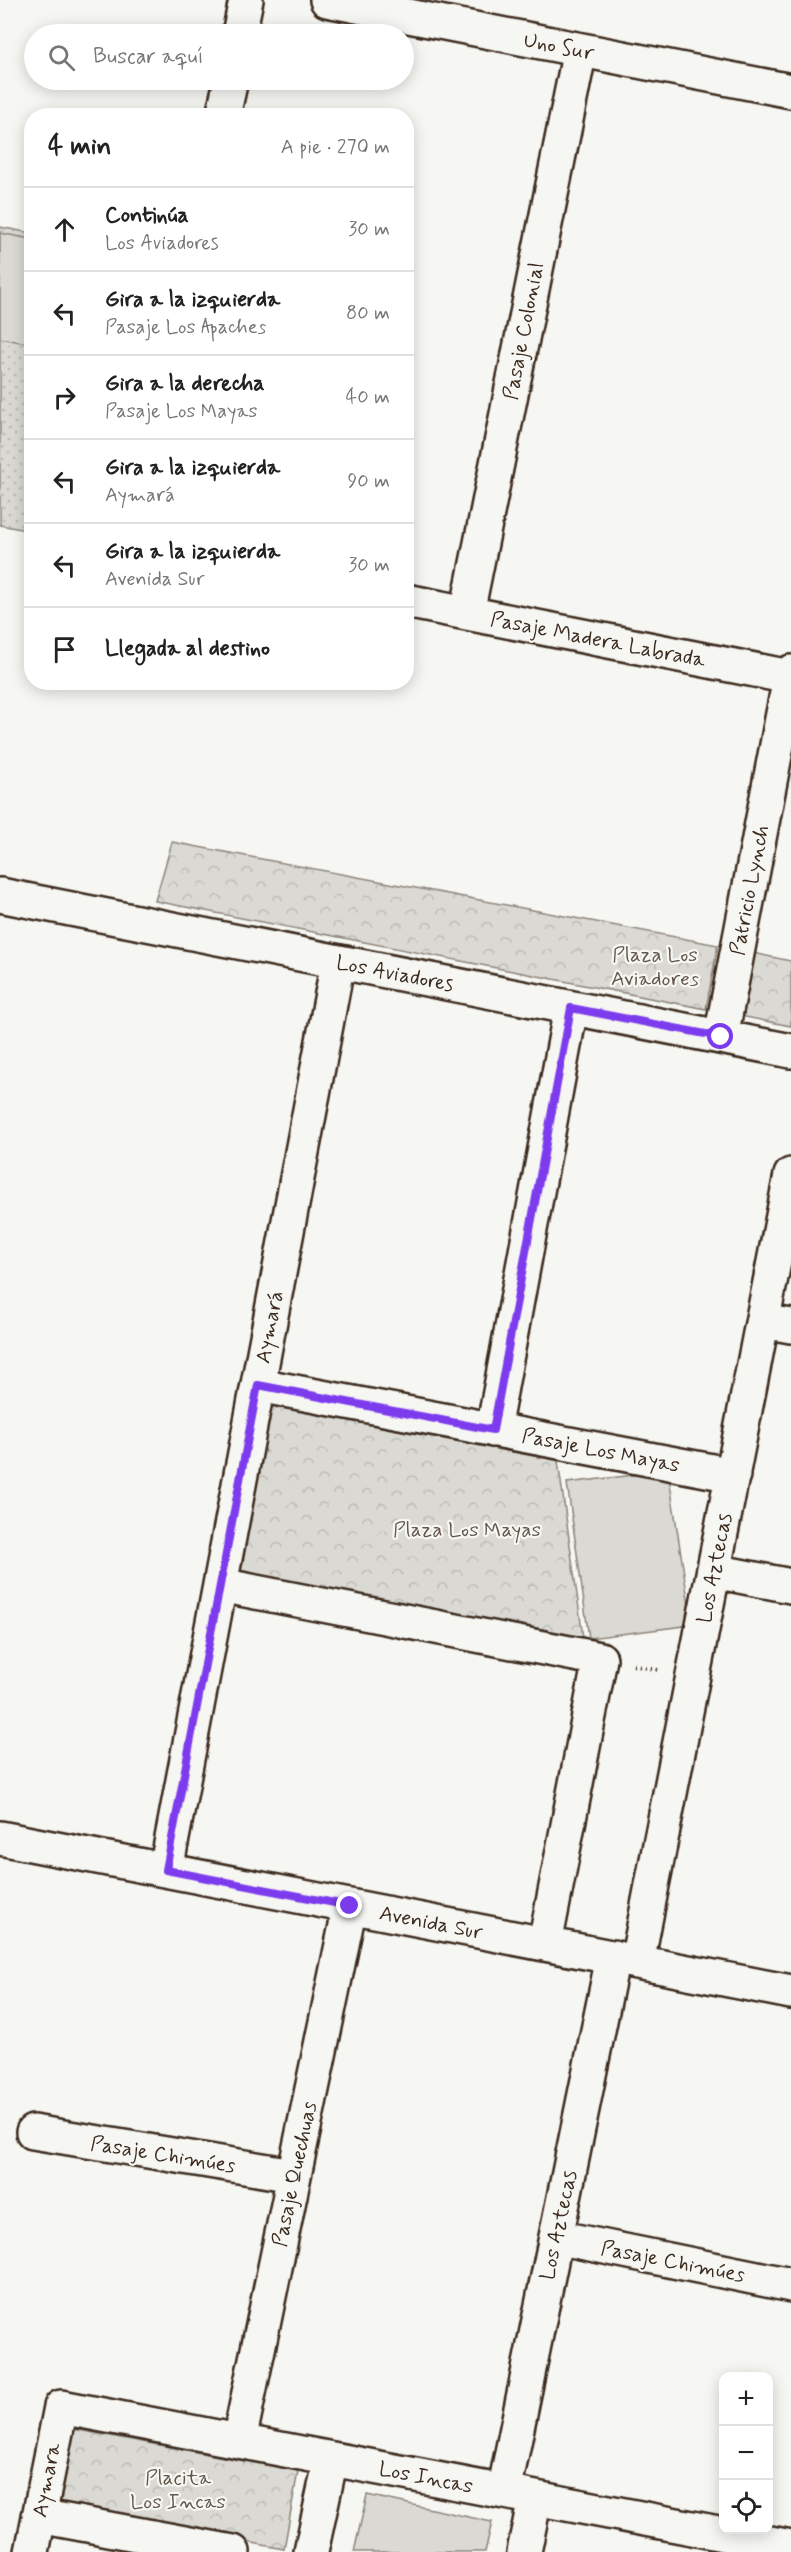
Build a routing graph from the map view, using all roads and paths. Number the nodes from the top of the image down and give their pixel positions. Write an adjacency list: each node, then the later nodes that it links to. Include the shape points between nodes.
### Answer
1 (246, 0): 3 (street)
2 (327, 0): 4 (street, Uno Sur)
3 (241, 24)
4 (580, 50): 6 (street, Uno Sur); 9 (street, Pasaje Colonial)
5 (229, 90): 7 (street)
6 (791, 91)
7 (226, 108)
8 (414, 603): 9 (street, Pasaje Madera Labrada)
9 (467, 613): 10 (street, Pasaje Madera Labrada)
10 (790, 674): 14 (street, Patricio Lynch)
11 (0, 895): 12 (street, Los Aviadores)
12 (338, 962): 13 (street, Los Aviadores); 18 (street, Aymará)
13 (571, 1008): 14 (street, Los Aviadores); 19 (street)
14 (721, 1037): 15 (street, Los Aviadores)
15 (791, 1051)
16 (791, 1175): 17 (street, Los Aztecas)
17 (777, 1323): 20 (street, Los Aztecas)
18 (258, 1385): 19 (street, Pasaje Los Mayas); 22 (street, Aymará)
19 (493, 1430): 20 (street, Pasaje Los Mayas)
20 (733, 1475): 21 (street, Los Aztecas)
21 (714, 1571): 23 (street); 25 (street, Los Aztecas)
22 (220, 1585): 24 (street); 27 (street, Aymará)
23 (791, 1586)
24 (600, 1659): 25 (path); 29 (street)
25 (693, 1677): 30 (street, Los Aztecas)
26 (0, 1838): 27 (street, Avenida Sur)
27 (166, 1870): 28 (street, Avenida Sur)
28 (350, 1906): 29 (street, Avenida Sur); 33 (street, Pasaje Quechuas)
29 (545, 1944): 30 (street, Avenida Sur)
30 (625, 1959): 31 (street, Avenida Sur); 34 (street, Los Aztecas)
31 (791, 1992)
32 (33, 2132): 33 (street, Pasaje Chimúes)
33 (293, 2175): 37 (street, Pasaje Quechuas)
34 (556, 2237): 35 (street, Pasaje Chimúes); 39 (street, Los Aztecas)
35 (791, 2284)
36 (61, 2407): 37 (street, Los Incas); 41 (street, Aymara)
37 (239, 2441): 38 (street, Los Incas)
38 (332, 2459): 39 (street, Los Incas); 45 (street)
39 (504, 2492): 40 (street, Los Incas)
40 (535, 2498): 42 (street, Los Incas); 46 (street)
41 (39, 2516): 43 (street, Aymara); 44 (street)
42 (779, 2548)
43 (32, 2552)
44 (233, 2552)
45 (311, 2552)
46 (524, 2552)

